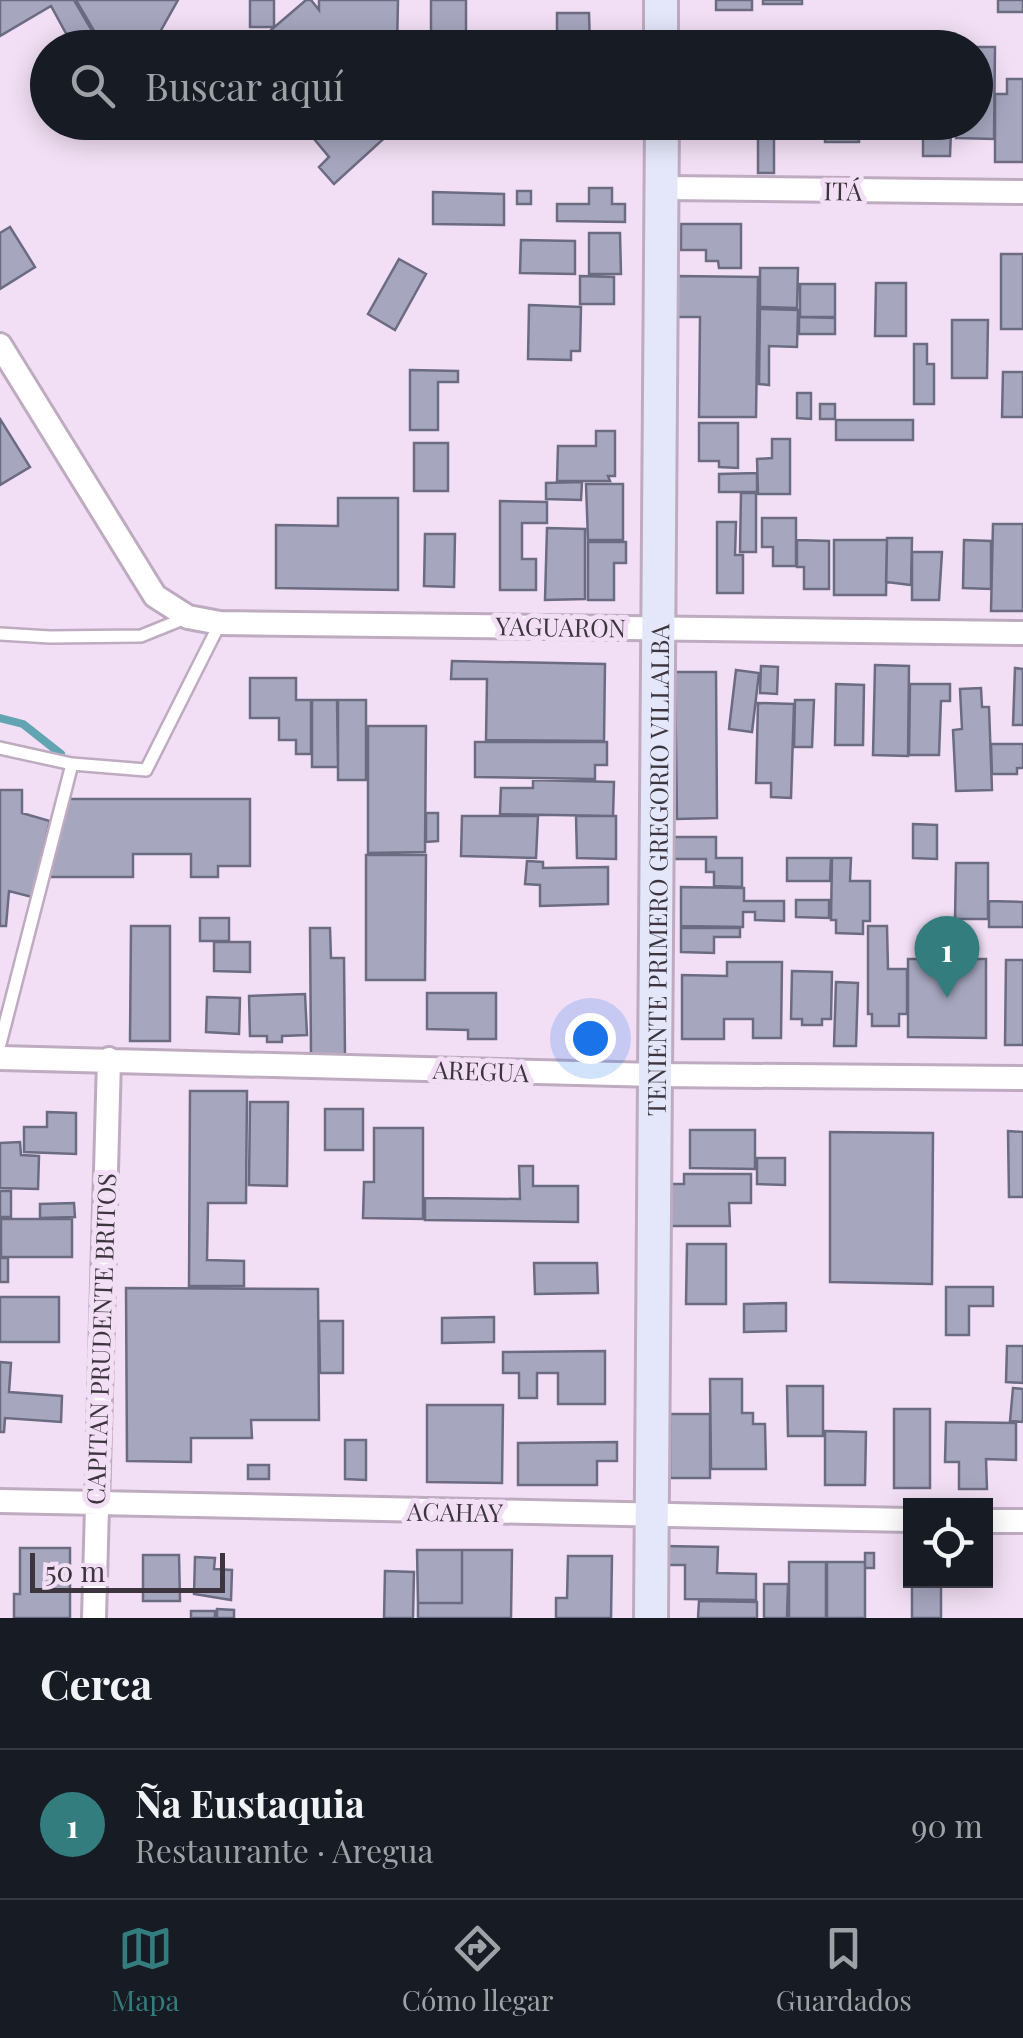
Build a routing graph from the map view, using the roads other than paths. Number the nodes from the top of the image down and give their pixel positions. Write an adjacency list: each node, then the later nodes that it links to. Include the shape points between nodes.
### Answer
1 (661, 0): 2 (street)
2 (662, 30)
3 (662, 140): 4 (street, TENIENTE PRIMERO GREGORIO VILLALBA)
4 (663, 188): 5 (street, ITÁ); 9 (street, TENIENTE PRIMERO GREGORIO VILLALBA)
5 (1023, 192)
6 (0, 344): 7 (street, via 155,596)
7 (188, 617): 8 (street); 11 (lane, via 141,636)
8 (220, 622): 9 (street, YAGUARON); 13 (lane, via 146,770)
9 (658, 627): 10 (street, YAGUARON); 17 (street, TENIENTE PRIMERO GREGORIO VILLALBA)
10 (1023, 633)
11 (0, 634)
12 (0, 748): 13 (lane)
13 (72, 764): 14 (lane)
14 (0, 1044)
15 (0, 1058): 16 (street, AREGUA)
16 (109, 1059): 17 (street, AREGUA); 20 (street, CAPITAN PRUDENTE BRITOS)
17 (656, 1075): 18 (street, AREGUA); 21 (street, TENIENTE PRIMERO GREGORIO VILLALBA)
18 (1023, 1078)
19 (0, 1501): 20 (street, ACAHAY)
20 (95, 1503): 21 (street, ACAHAY); 25 (street, CAPITAN PRUDENTE BRITOS)
21 (653, 1516): 22 (street, ACAHAY); 26 (street, TENIENTE PRIMERO GREGORIO VILLALBA)
22 (903, 1520)
23 (993, 1521): 24 (street)
24 (1023, 1522)
25 (94, 1618)
26 (651, 1618)

